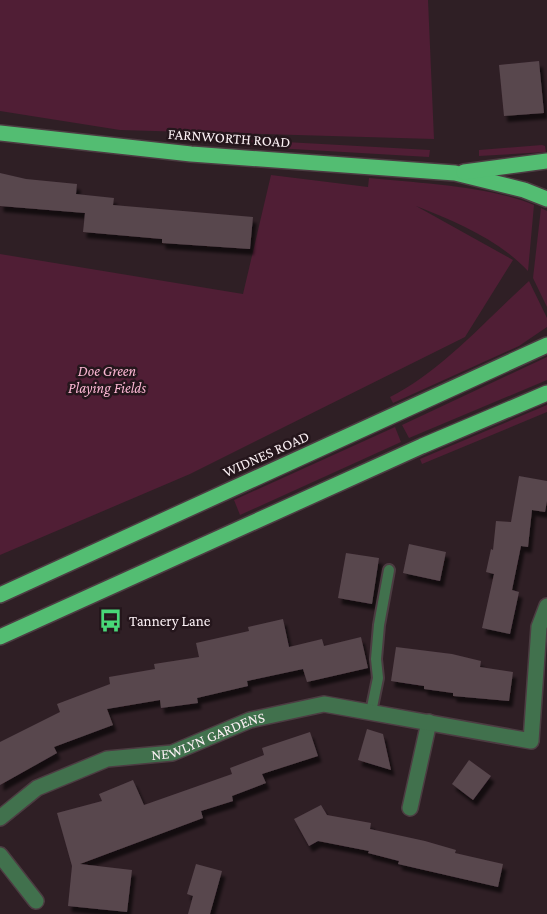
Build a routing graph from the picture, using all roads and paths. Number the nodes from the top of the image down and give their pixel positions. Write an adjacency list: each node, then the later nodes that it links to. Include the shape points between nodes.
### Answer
1 (0, 133): 3 (main road, FARNWORTH ROAD, via 191,154)
2 (547, 161): 3 (main road, FARNWORTH ROAD)
3 (455, 173): 4 (main road, FARNWORTH ROAD)
4 (547, 199)
5 (547, 345): 8 (main road, WIDNES ROAD)
6 (547, 393): 10 (main road, via 416,448)
7 (389, 570): 11 (lane, via 379,625 378,678)
8 (0, 594)
9 (547, 606): 12 (street, NEWLYN GARDENS, via 539,627 531,741)
10 (0, 637)
11 (371, 712): 12 (street, NEWLYN GARDENS); 14 (street, NEWLYN GARDENS, via 324,704 250,720 172,753 106,759 37,788)
12 (429, 722): 13 (street)
13 (410, 808)
14 (0, 818)
15 (0, 855): 16 (street)
16 (36, 902)

